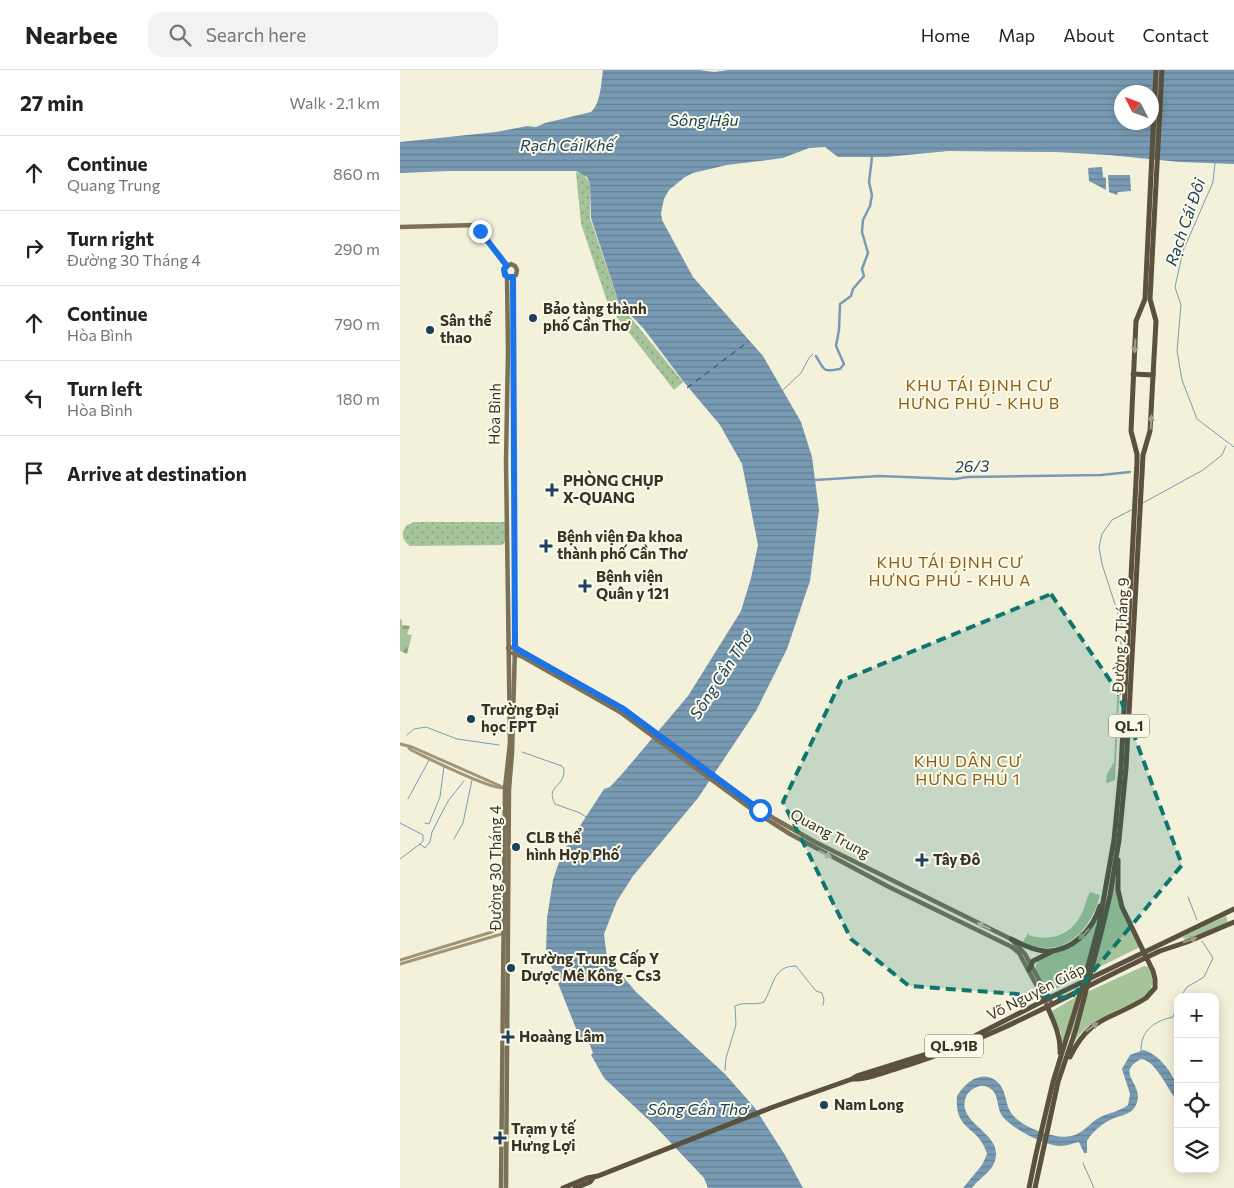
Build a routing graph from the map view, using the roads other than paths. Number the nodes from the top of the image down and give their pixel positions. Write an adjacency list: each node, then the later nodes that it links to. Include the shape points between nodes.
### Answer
1 (1156, 70): 3 (highway, QL.1)
2 (1162, 70): 3 (highway, QL.1)
3 (1153, 189): 8 (highway, QL.1, one-way to 8, via 1145,299 1136,321); 9 (highway, QL.1, via 1150,299 1156,321)
4 (400, 227): 5 (main road, via 479,226)
5 (507, 266): 6 (main road, via 504,271); 7 (main road, via 511,264 516,268)
6 (507, 276): 7 (main road); 10 (main road, Hòa Bình)
7 (513, 277): 11 (main road, Hòa Bình)
8 (1134, 374): 9 (highway); 16 (highway, QL.1, via 1130,431 1137,454)
9 (1154, 374): 16 (highway, QL.1, one-way to 9, via 1143,454 1150,431)
10 (506, 451): 11 (main road); 13 (main road, Hòa Bình)
11 (512, 451): 12 (main road, Hòa Bình)
12 (512, 460): 13 (main road); 14 (main road, Hòa Bình)
13 (506, 461): 15 (main road, Hòa Bình)
14 (514, 518): 15 (main road); 17 (main road, Hòa Bình)
15 (508, 520): 17 (main road, Hòa Bình)
16 (1136, 524): 30 (highway, Đường 2 Tháng 9 / QL.1, via 1126,768); 31 (highway, Đường 2 Tháng 9 / QL.1, via 1120,768)
17 (511, 529): 18 (main road, Hòa Bình); 19 (main road, Hòa Bình)
18 (514, 537): 19 (main road); 20 (main road, Hòa Bình)
19 (508, 538): 20 (main road, Hòa Bình)
20 (510, 550): 21 (main road, Đường 30 Tháng 4); 22 (main road, Đường 30 Tháng 4)
21 (514, 582): 22 (main road); 23 (main road, Đường 30 Tháng 4)
22 (508, 583): 24 (main road, Đường 30 Tháng 4)
23 (515, 648): 24 (main road, Quang Trung); 25 (main road, Đường 30 Tháng 4); 26 (main road, Quang Trung)
24 (508, 650): 25 (main road, Quang Trung); 28 (main road, Đường 30 Tháng 4, via 510,743)
25 (514, 654): 26 (main road, Quang Trung); 28 (main road, Đường 30 Tháng 4, via 512,754)
26 (586, 690): 29 (main road, Quang Trung, via 629,713)
27 (400, 744): 28 (main road)
28 (506, 789): 35 (main road, Đường 30 Tháng 4)
29 (770, 819): 37 (main road, Quang Trung, one-way to 29); 43 (main road, Quang Trung, one-way to 43, via 812,847 1012,947)
30 (1118, 840): 34 (highway, Đường 2 Tháng 9 / QL.1, via 1110,894); 36 (highway, via 1120,899)
31 (1109, 874): 34 (highway, Đường 2 Tháng 9 / QL.1); 39 (highway, one-way to 39, via 1098,912 1089,929 1078,940)
32 (1234, 909): 38 (highway, QL.91B)
33 (1234, 922): 40 (highway, Võ Nguyên Giáp / QL.91B, one-way to 33)
34 (1101, 925): 45 (highway, QL.1)
35 (506, 930): 41 (main road); 42 (main road); 48 (main road, Đường 30 Tháng 4); 49 (main road, Đường 30 Tháng 4)
36 (1137, 936): 38 (highway, via 1145,944); 40 (highway)
37 (1011, 939): 39 (highway, via 1042,951); 43 (main road, Quang Trung, via 1020,948)
38 (1158, 946): 40 (highway, QL.91B)
39 (1061, 948): 43 (highway, via 1040,956)
40 (1145, 955): 44 (highway, Võ Nguyên Giáp / QL.91B); 44 (highway, Võ Nguyên Giáp / QL.91B, via 1081,989); 45 (highway, one-way to 40, via 1085,1032 1100,1021 1143,1001 1153,992 1155,979)
41 (400, 960)
42 (400, 964)
43 (1030, 968): 44 (main road, Quang Trung)
44 (1048, 1002): 45 (highway, via 1060,1040); 47 (highway, Võ Nguyên Giáp / QL.91B, via 960,1047 857,1076)
45 (1056, 1082): 46 (highway, QL.1)
46 (1038, 1155): 52 (highway, QL.1); 53 (highway, QL.1)
47 (596, 1177): 50 (highway, QL.91B); 51 (highway, QL.91B)
48 (501, 1188)
49 (506, 1188)
50 (563, 1188)
51 (575, 1188)
52 (1029, 1188)
53 (1035, 1188)

